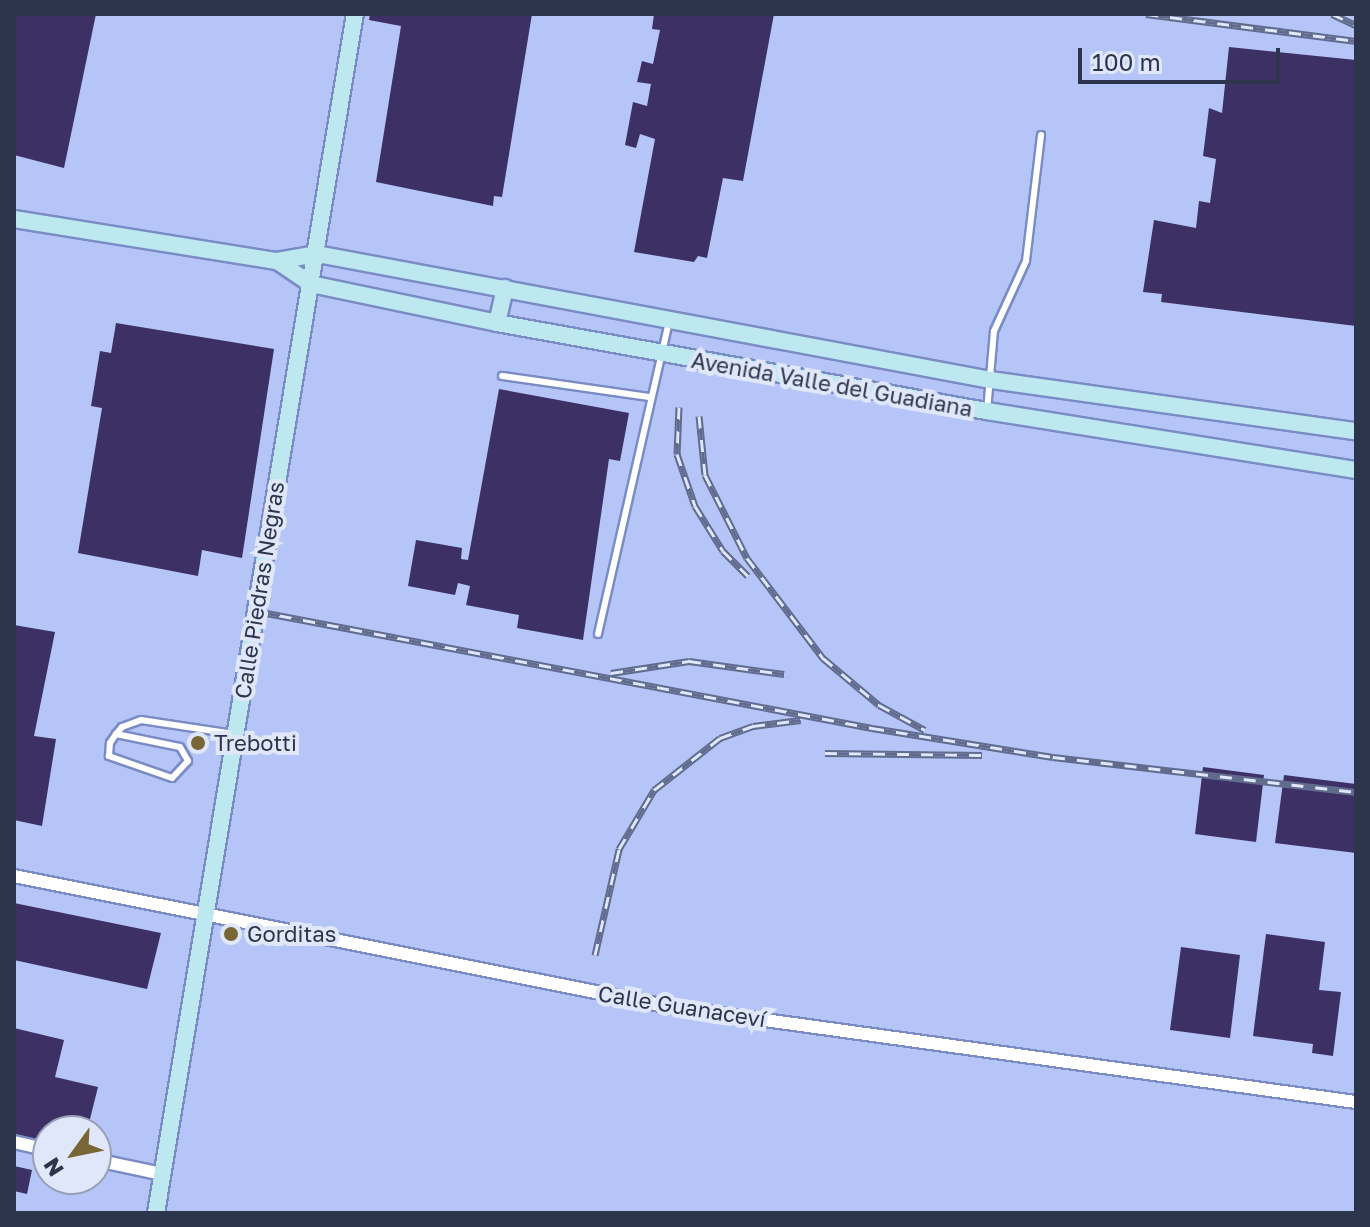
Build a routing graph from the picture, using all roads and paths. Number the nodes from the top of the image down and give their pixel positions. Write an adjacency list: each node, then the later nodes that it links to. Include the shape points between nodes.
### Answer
1 (355, 14): 4 (main road, Calle Piedras Negras)
2 (1041, 135): 12 (lane, via 1026,261 994,331)
3 (14, 219): 5 (main road)
4 (317, 254): 5 (main road); 6 (main road, Calle Piedras Negras); 7 (main road, Avenida Valle del Guadiana)
5 (277, 261): 6 (main road)
6 (311, 284): 9 (main road, Avenida Valle del Guadiana); 19 (main road, Calle Piedras Negras)
7 (505, 288): 8 (main road, Avenida Valle del Guadiana); 9 (main road)
8 (669, 317): 10 (lane); 12 (main road, Avenida Valle del Guadiana)
9 (497, 323): 10 (main road, Avenida Valle del Guadiana)
10 (660, 354): 13 (lane); 14 (main road, Avenida Valle del Guadiana)
11 (502, 376): 13 (lane)
12 (991, 380): 14 (lane); 15 (main road, Avenida Valle del Guadiana)
13 (650, 397): 17 (lane)
14 (987, 411): 16 (main road, Avenida Valle del Guadiana)
15 (1356, 431)
16 (1356, 470)
17 (598, 634)
18 (116, 734): 18 (lane, via 109,756 123,765 172,778 188,761 180,747); 19 (lane, via 129,721 141,720)
19 (234, 734): 21 (main road, Calle Piedras Negras)
20 (14, 876): 21 (street, Calle Guanaceví)
21 (207, 917): 22 (street, Calle Guanaceví, via 671,1007); 24 (main road, Calle Piedras Negras)
22 (1356, 1102)
23 (112, 1163): 24 (street)
24 (162, 1174): 25 (main road, Calle Piedras Negras)
25 (156, 1213)

